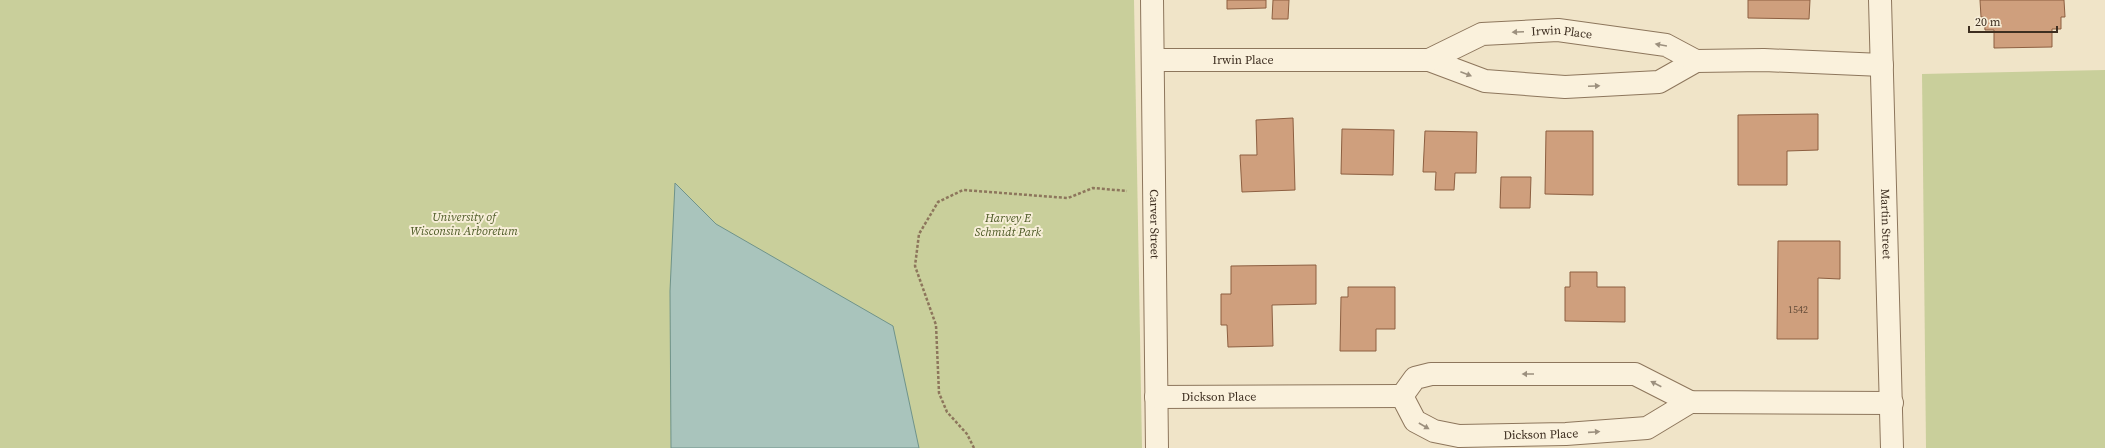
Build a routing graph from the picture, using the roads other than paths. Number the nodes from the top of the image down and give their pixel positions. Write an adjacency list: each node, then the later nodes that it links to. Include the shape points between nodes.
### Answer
1 (1152, 0): 3 (street, Carver Street)
2 (1880, 0): 6 (street, Martin Street)
3 (1153, 60): 4 (street, Irwin Place); 8 (street, Carver Street)
4 (1429, 60): 5 (street, Irwin Place, one-way to 5, via 1485,81 1565,87 1659,82); 5 (street, Irwin Place, one-way to 4, via 1666,45 1558,30 1482,34)
5 (1696, 61): 6 (street, Irwin Place, via 1764,60)
6 (1882, 65): 10 (street, Martin Street)
7 (1402, 396): 8 (street, Dickson Place); 9 (street, one-way to 7, via 1635,374 1431,374 1415,378); 9 (street, Dickson Place, one-way to 9, via 1415,421 1434,432 1459,436 1566,434 1647,428)
8 (1156, 397): 11 (street, Carver Street)
9 (1690, 402): 10 (street)
10 (1892, 403): 12 (street, Martin Street)
11 (1157, 448)
12 (1892, 448)

